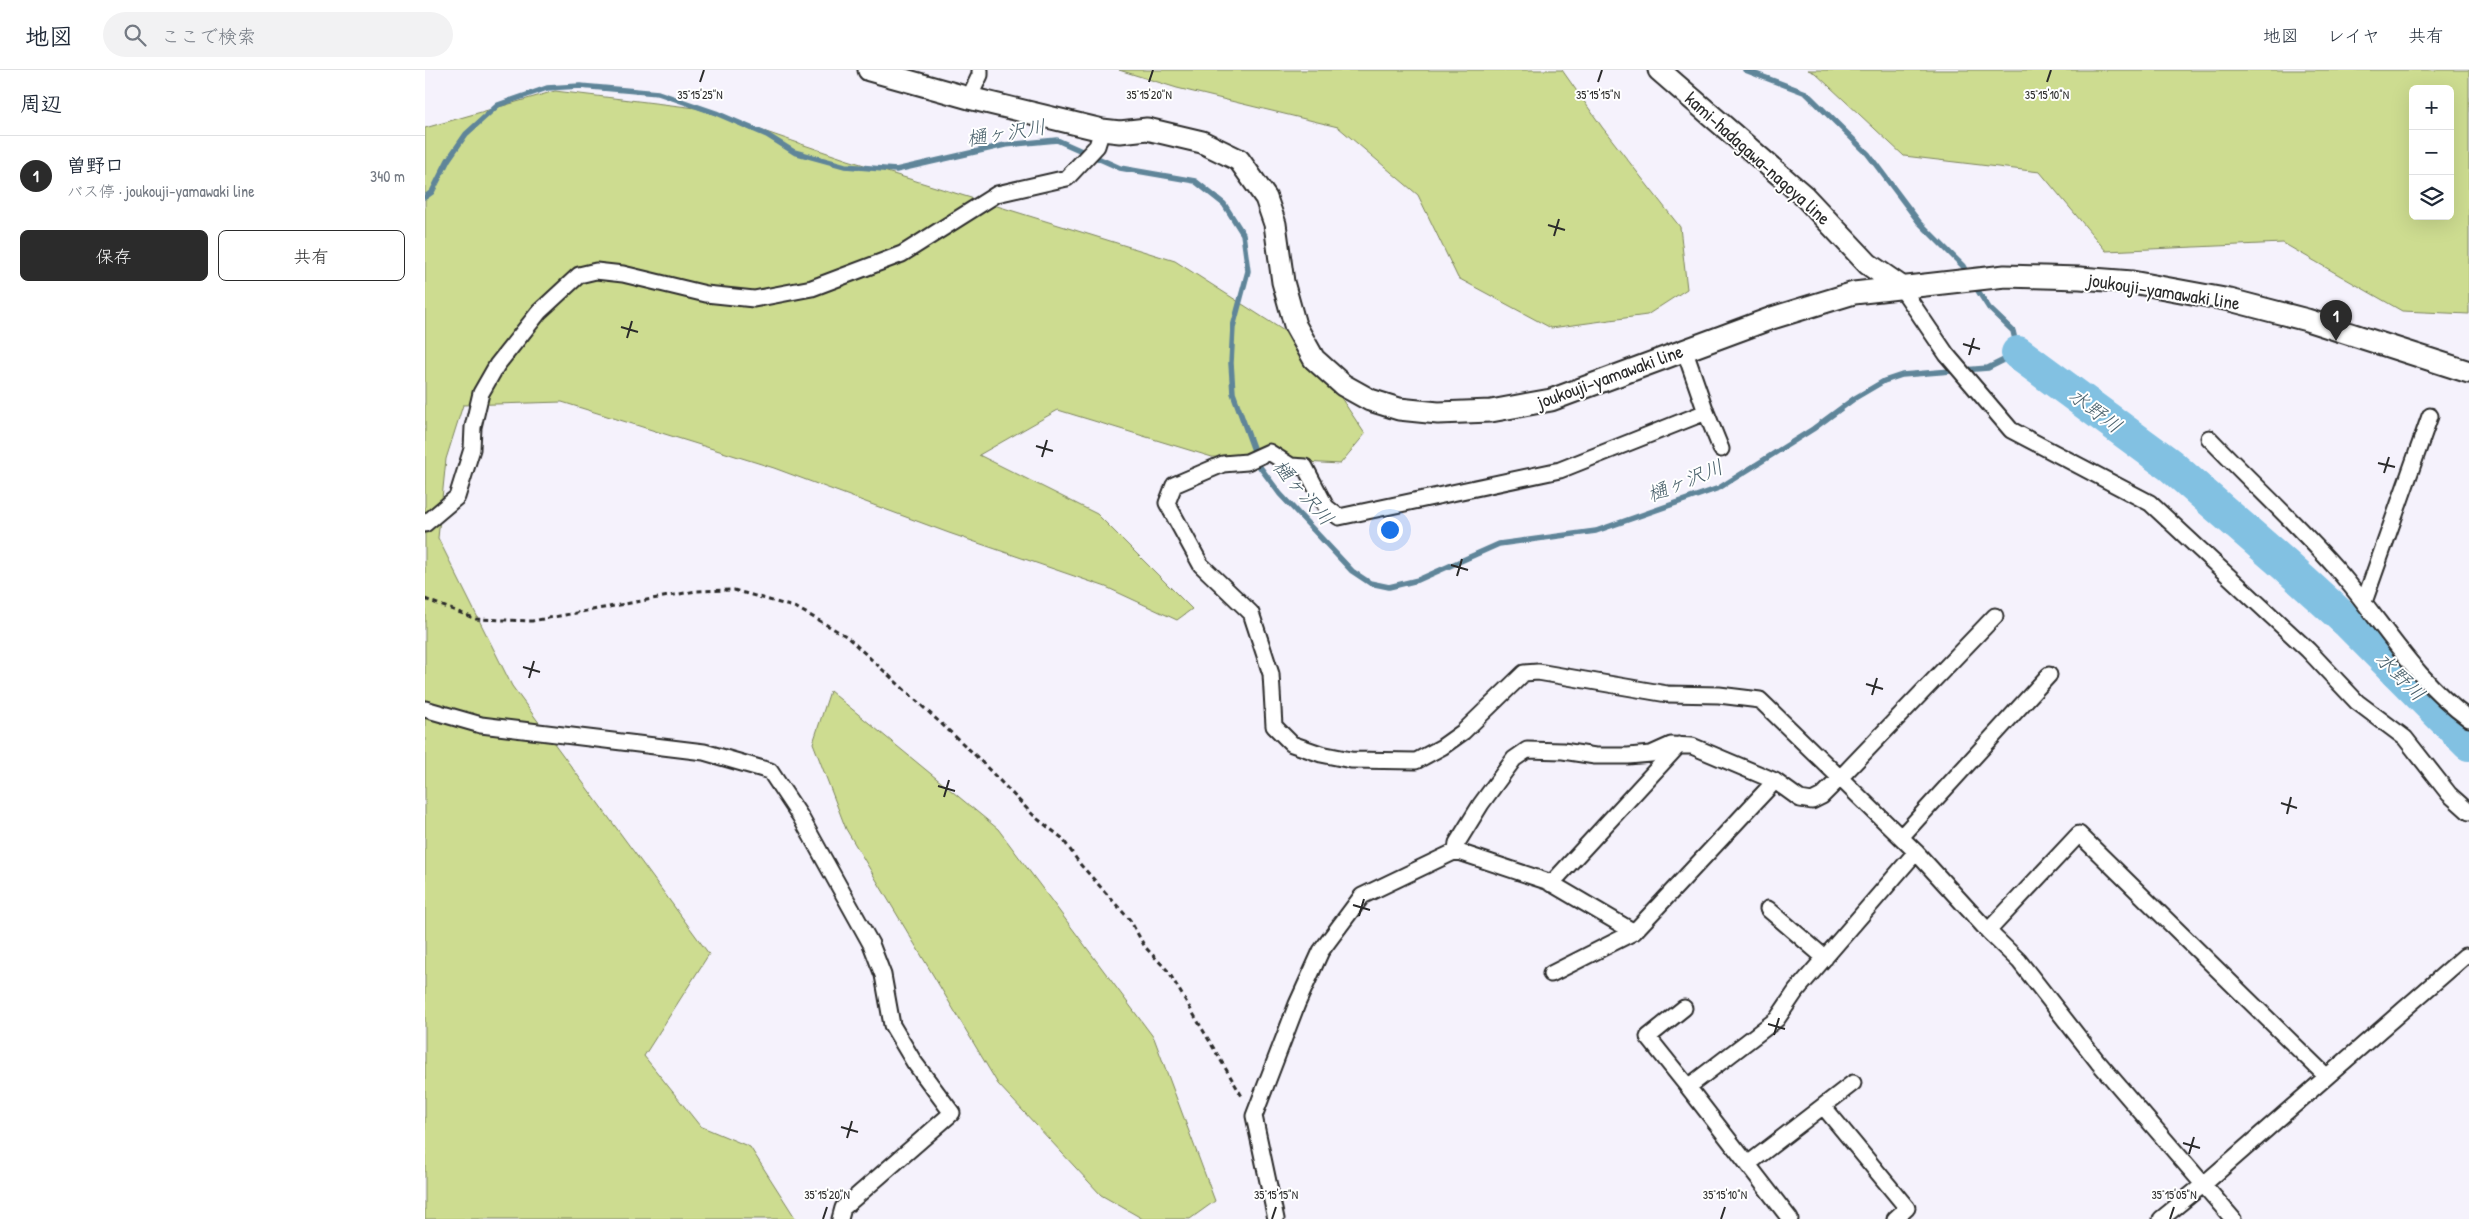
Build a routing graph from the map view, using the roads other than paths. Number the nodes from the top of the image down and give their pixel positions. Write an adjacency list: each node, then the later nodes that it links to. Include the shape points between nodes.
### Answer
1 (869, 70): 4 (main road, joukouji-yamawaki line)
2 (980, 70): 4 (street)
3 (1659, 70): 6 (main road, kami-hadagawa-nagoya line, via 1804,196 1869,264)
4 (969, 98): 5 (main road, joukouji-yamawaki line)
5 (1099, 138): 7 (main road, joukouji-yamawaki line, via 1147,129 1202,142 1239,160 1266,198 1275,224 1283,282 1295,325 1314,359 1343,385 1370,400 1399,409 1438,413 1491,412 1551,400); 13 (street, via 1067,178 997,194 902,254 812,288 754,299 706,294 623,274 596,271 579,275 539,312 497,365 481,393 473,427 473,449 457,497)
6 (1901, 286): 7 (main road, joukouji-yamawaki line, via 1854,293); 8 (main road, joukouji-yamawaki line, via 2005,276 2132,282 2230,300 2307,320); 22 (street, via 1947,355 2011,430 2150,503 2308,650 2357,702 2405,738 2449,794)
7 (1684, 350): 9 (street)
8 (2469, 372)
9 (1706, 412): 12 (street); 20 (street, via 1560,470 1339,517 1326,507 1305,467 1291,466 1269,452 1247,462 1223,464 1174,485 1167,503 1201,565 1251,613 1271,674 1274,726 1292,744 1351,760 1416,760 1463,732 1524,673 1538,672 1667,694 1760,700)
10 (2430, 416): 14 (street)
11 (2209, 438): 14 (street, via 2333,565)
12 (1721, 449)
13 (425, 524)
14 (2364, 602): 18 (street, via 2403,654 2439,693)
15 (1995, 616): 20 (street)
16 (2049, 675): 23 (street)
17 (425, 709): 40 (street, via 481,725 704,752 770,771 800,816 871,944 883,975 892,1025 914,1062 952,1113 843,1208)
18 (2469, 719)
19 (1679, 745): 21 (street, via 1726,758); 24 (street, via 1671,744 1651,754 1628,756 1527,750 1514,759 1481,804 1457,843); 26 (street)
20 (1840, 778): 21 (street, via 1822,796 1812,800 1800,799); 23 (street)
21 (1775, 781): 29 (street)
22 (2469, 812)
23 (1901, 837): 25 (street)
24 (1456, 851): 26 (street); 41 (street, via 1362,896 1321,951 1254,1116)
25 (1916, 852): 28 (street); 31 (street)
26 (1551, 884): 29 (street)
27 (1769, 909): 31 (street)
28 (1988, 931): 34 (street, via 2079,834); 39 (street, via 2019,961 2098,1062)
29 (1634, 932): 32 (street)
30 (2465, 956): 34 (street)
31 (1825, 958): 36 (street, via 1777,1018)
32 (1551, 974)
33 (1683, 1008): 36 (street, via 1648,1037)
34 (2326, 1076): 39 (street)
35 (1853, 1083): 37 (street)
36 (1687, 1087): 38 (street)
37 (1823, 1106): 38 (street); 43 (street, via 1907,1208)
38 (1748, 1164): 42 (street)
39 (2204, 1184): 44 (street); 45 (street)
40 (840, 1219)
41 (1276, 1219)
42 (1790, 1219)
43 (1895, 1219)
44 (2161, 1219)
45 (2233, 1219)

